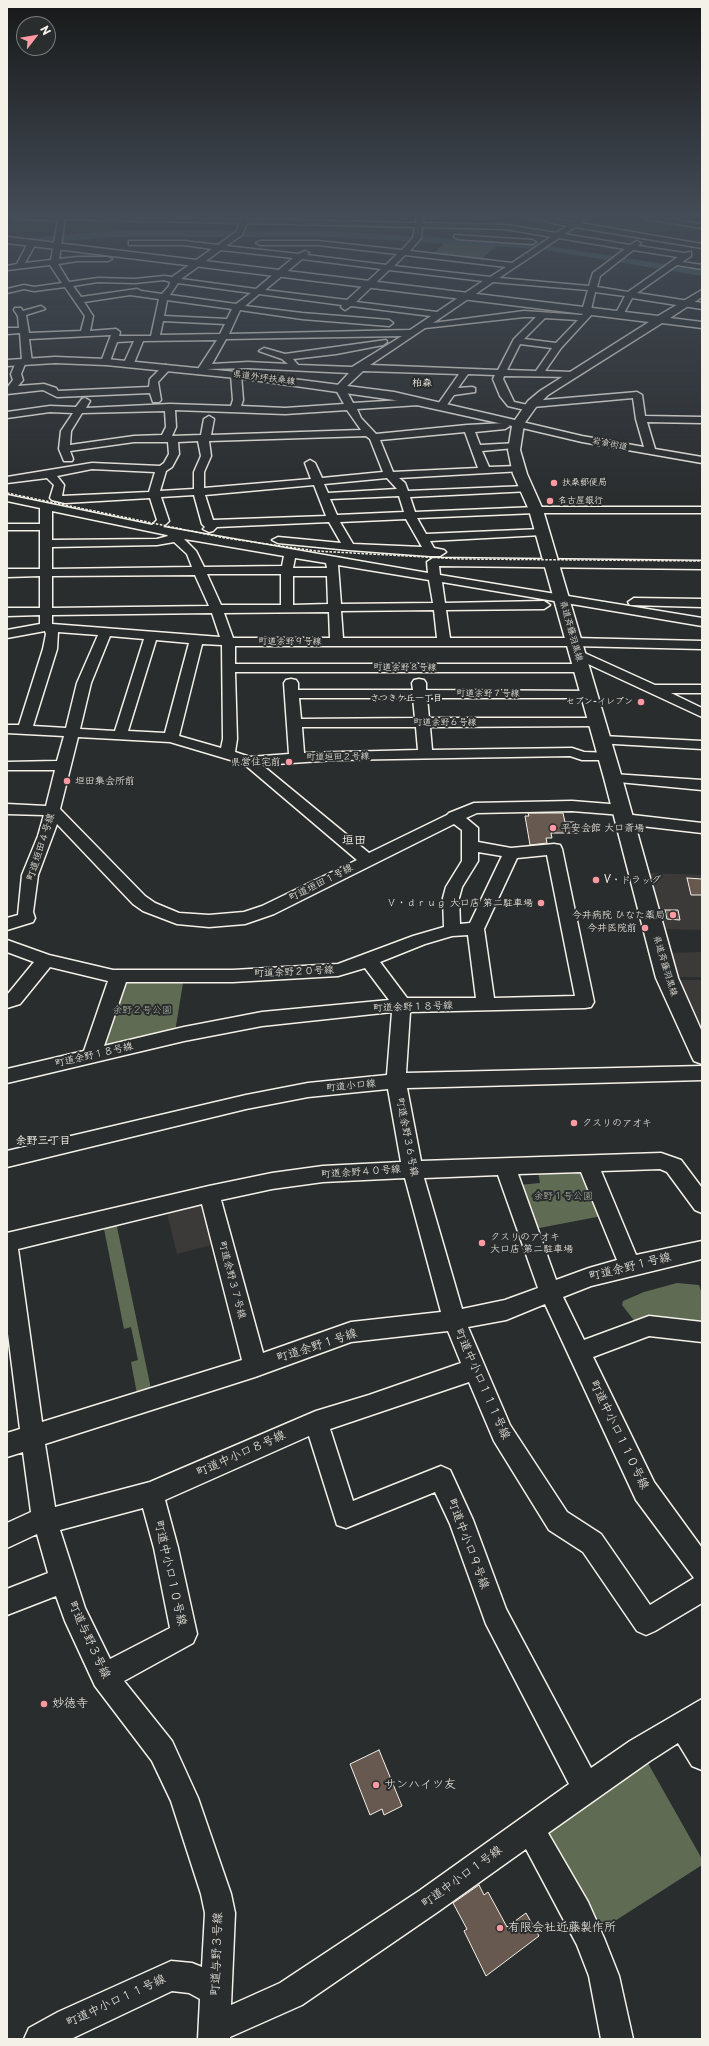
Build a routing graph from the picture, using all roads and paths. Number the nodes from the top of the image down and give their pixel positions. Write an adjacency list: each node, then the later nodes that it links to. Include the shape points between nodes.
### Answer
1 (20, 312): 22 (street)
2 (87, 312): 23 (street, via 89,316)
3 (161, 312): 15 (street)
4 (235, 312): 18 (street)
5 (276, 312): 16 (street)
6 (339, 312): 16 (street)
7 (421, 312): 13 (street)
8 (444, 312): 13 (street)
9 (583, 312): 11 (main road)
10 (669, 312): 17 (main road, 県道斉藤羽黒線)
11 (587, 313): 12 (street); 14 (main road); 32 (street)
12 (544, 314): 21 (street, via 495,317); 31 (street)
13 (440, 315): 21 (street)
14 (619, 315): 17 (main road)
15 (160, 318): 18 (street); 27 (street)
16 (331, 319): 21 (street, via 401,324); 24 (street)
17 (657, 320): 19 (main road); 49 (main road, 県道斉藤羽黒線)
18 (230, 322): 25 (street)
19 (702, 325)
20 (7, 331): 22 (street)
21 (414, 331): 24 (street); 30 (street)
22 (25, 333): 23 (street); 36 (street)
23 (85, 333): 28 (street, via 116,332)
24 (330, 334): 26 (street)
25 (223, 336): 26 (street); 27 (street); 43 (street)
26 (262, 336): 34 (street)
27 (155, 338): 29 (street)
28 (114, 339): 29 (street); 40 (street)
29 (139, 339): 38 (street)
30 (401, 341): 35 (street, via 379,342 336,352); 44 (street)
31 (517, 341): 32 (street); 46 (street)
32 (559, 345): 33 (street); 47 (street)
33 (574, 345)
34 (263, 356): 35 (street); 39 (street)
35 (285, 357): 41 (street)
36 (24, 362): 37 (main road, 県道外坪扶桑線); 40 (main road, 県道外坪扶桑線); 53 (street, via 16,374 18,380)
37 (7, 363)
38 (129, 363): 40 (main road, 県道外坪扶桑線); 42 (main road, 県道外坪扶桑線)
39 (248, 364): 41 (street); 43 (street)
40 (108, 365)
41 (298, 367): 44 (street); 50 (street)
42 (166, 368): 43 (main road, 県道外坪扶桑線); 54 (street, via 154,381)
43 (203, 369): 48 (main road, 県道外坪扶桑線)
44 (358, 369): 45 (street); 51 (street)
45 (466, 372): 46 (street); 56 (street)
46 (500, 373): 47 (street); 60 (street, via 498,378 511,404)
47 (539, 374): 49 (street)
48 (236, 375): 50 (main road, 県道外坪扶桑線); 59 (street)
49 (572, 375): 60 (main road, 県道斉藤羽黒線, via 544,393)
50 (290, 381): 51 (main road, 県道外坪扶桑線)
51 (340, 388): 58 (main road, 県道外坪扶桑線); 62 (street)
52 (92, 389): 53 (street, via 57,394 44,387); 54 (street); 65 (street)
53 (9, 390)
54 (155, 390): 64 (street)
55 (472, 390): 56 (street)
56 (452, 392): 63 (street)
57 (249, 399): 59 (street)
58 (419, 402): 62 (street); 63 (main road, 県道外坪扶桑線)
59 (236, 404): 61 (street, via 185,404); 68 (street)
60 (531, 406): 71 (street, via 637,395); 73 (main road, 県道斉藤羽黒線)
61 (170, 407): 64 (street); 76 (street)
62 (351, 407): 68 (street); 78 (street, via 357,419)
63 (441, 407): 73 (main road, 県道外坪扶桑線)
64 (156, 408): 65 (street, via 96,411)
65 (80, 409): 67 (street); 89 (street, via 66,431)
66 (7, 410): 67 (street)
67 (32, 410): 69 (street)
68 (267, 410): 79 (street)
69 (7, 415)
70 (209, 419): 82 (street)
71 (641, 419): 72 (street); 88 (street)
72 (702, 420)
73 (518, 424): 85 (main road, 県道斉藤羽黒線); 88 (street, 岩倉街道)
74 (505, 426): 77 (street)
75 (157, 427): 76 (street)
76 (171, 427): 81 (street)
77 (467, 428): 78 (street); 87 (street)
78 (371, 435): 80 (street); 98 (street)
79 (275, 437): 80 (street); 82 (street)
80 (288, 437): 83 (street, via 292,443)
81 (170, 439): 82 (street); 84 (street, via 135,434); 94 (street, via 174,454 168,465)
82 (204, 440): 102 (street, via 206,456 199,472)
83 (300, 443)
84 (93, 445): 89 (street); 92 (street)
85 (514, 445): 87 (street); 95 (main road, 県道斉藤羽黒線)
86 (688, 447): 88 (street)
87 (476, 448): 96 (street)
88 (650, 448): 90 (street, 岩倉街道)
89 (64, 449): 93 (street)
90 (702, 460)
91 (310, 463): 100 (street)
92 (92, 466): 93 (street); 94 (street, via 134,462)
93 (72, 469): 97 (street)
94 (162, 469): 104 (street)
95 (518, 469): 96 (street); 101 (main road, 県道斉藤羽黒線)
96 (485, 471): 98 (street, via 430,470)
97 (50, 474): 99 (street); 104 (street, via 59,485 56,498 65,500)
98 (389, 475): 100 (street); 103 (street, via 401,485)
99 (7, 480)
100 (318, 482): 102 (street); 105 (street)
101 (526, 489): 103 (street); 109 (main road, 県道斉藤羽黒線)
102 (199, 492): 104 (street); 115 (street)
103 (404, 493): 105 (street); 111 (street)
104 (154, 494): 112 (street)
105 (325, 496): 113 (street)
106 (7, 498): 107 (street)
107 (46, 506): 117 (street); 118 (street)
108 (245, 508): 114 (street)
109 (536, 510): 110 (street); 111 (street); 119 (main road, 県道斉藤羽黒線)
110 (702, 510)
111 (410, 515): 113 (street); 121 (street)
112 (163, 519): 115 (street); 118 (street)
113 (333, 519): 114 (street); 123 (street)
114 (249, 522): 115 (street)
115 (208, 526): 123 (street, via 267,538)
116 (7, 527): 117 (street)
117 (45, 527): 122 (street)
118 (154, 529): 120 (street)
119 (542, 532): 121 (street); 126 (main road, 県道斉藤羽黒線)
120 (174, 536): 122 (street, via 156,542); 125 (street); 129 (street, via 192,553)
121 (423, 538): 124 (street)
122 (45, 544): 132 (street)
123 (349, 547): 124 (street)
124 (430, 552): 126 (street)
125 (289, 553): 128 (street); 130 (street)
126 (550, 558): 127 (street); 133 (street, via 434,562); 134 (main road, 県道斉藤羽黒線)
127 (702, 565)
128 (332, 566): 130 (street); 133 (street); 137 (street)
129 (199, 571): 130 (street); 132 (street); 139 (street)
130 (287, 571): 138 (street)
131 (7, 573): 132 (street)
132 (45, 573): 140 (street)
133 (434, 577): 134 (street); 136 (street)
134 (563, 602): 136 (street); 141 (street); 154 (main road, 県道斉藤羽黒線)
135 (702, 603): 141 (street, via 632,602)
136 (440, 606): 137 (street); 148 (street)
137 (335, 607): 138 (street); 151 (street)
138 (287, 608): 139 (street)
139 (216, 609): 140 (street); 150 (street)
140 (45, 611): 142 (street); 144 (street)
141 (632, 611): 143 (street)
142 (7, 612)
143 (702, 622)
144 (49, 628): 145 (street, 町道余野９号線); 146 (street, 町道余野９号線); 168 (street, via 52,634 50,649)
145 (105, 633): 147 (street, 町道余野９号線); 169 (street, 町道垣田４号線, via 84,683)
146 (7, 634)
147 (151, 636): 149 (street, 町道余野９号線); 170 (street)
148 (444, 636): 152 (street, 町道余野９号線); 154 (street, 町道余野９号線)
149 (196, 640): 150 (street, 町道余野９号線); 171 (street)
150 (228, 642): 151 (street, 町道余野９号線); 155 (street)
151 (337, 642): 152 (street, 町道余野９号線)
152 (416, 642): 157 (street)
153 (702, 645): 154 (street)
154 (578, 655): 157 (street, 町道余野８号線); 158 (street); 162 (main road, 県道斉藤羽黒線)
155 (229, 668): 156 (street, 町道余野８号線); 174 (street, via 230,739)
156 (290, 668): 157 (street, 町道余野８号線); 160 (street)
157 (418, 668): 161 (street)
158 (651, 689): 159 (street); 163 (street)
159 (702, 690)
160 (292, 694): 161 (street, 町道余野７号線); 165 (street)
161 (420, 694): 162 (street, 町道余野７号線); 166 (street)
162 (589, 694): 164 (main road, 県道斉藤羽黒線)
163 (702, 713)
164 (597, 722): 166 (street, 町道余野６号線); 173 (main road, 県道斉藤羽黒線)
165 (294, 723): 166 (street, 町道余野６号線); 176 (street)
166 (422, 723): 175 (street)
167 (7, 729): 168 (street, 町道垣田２号線)
168 (24, 731): 169 (street, 町道垣田２号線)
169 (71, 734): 170 (street, 町道垣田２号線); 178 (street, 町道垣田４号線)
170 (120, 736): 171 (street, 町道垣田２号線)
171 (171, 738): 174 (street, 町道垣田２号線)
172 (702, 745): 173 (street, 町道垣田２号線)
173 (605, 748): 175 (street, 町道垣田２号線, via 582,756 572,752); 180 (main road, 県道斉藤羽黒線)
174 (227, 754): 177 (street, 町道垣田２号線)
175 (425, 754): 176 (street, 町道垣田２号線)
176 (297, 758): 177 (street, 町道垣田２号線)
177 (249, 761): 189 (street)
178 (63, 765): 179 (street); 183 (street, 町道垣田４号線)
179 (7, 766)
180 (613, 778): 181 (street); 184 (main road, 県道斉藤羽黒線)
181 (702, 785)
182 (7, 809): 183 (street)
183 (53, 811): 189 (street, 町道垣田１号線, via 139,900 162,913 192,921 228,920 256,915); 190 (street, 町道垣田４号線, via 30,875 27,918)
184 (623, 815): 185 (street, 町道垣田１号線, via 572,806 483,807); 186 (street, 町道垣田１号線); 200 (main road, 県道斉藤羽黒線, via 668,978 684,1020)
185 (454, 816): 187 (street, via 470,828); 189 (street, 町道垣田１号線)
186 (702, 828)
187 (470, 846): 188 (street, 町道余野１８号線); 192 (street, via 470,861 454,887)
188 (511, 853): 191 (street); 199 (street, 町道余野１８号線, via 554,849 585,1002)
189 (367, 860)
190 (7, 924)
191 (476, 929): 192 (street, 町道余野２０号線); 199 (street)
192 (452, 930): 195 (street, 町道余野２０号線)
193 (7, 946): 194 (street, 町道余野２０号線)
194 (46, 960): 196 (street, 町道余野２０号線); 197 (street, via 14,999)
195 (369, 960): 196 (street, 町道余野２０号線, via 338,970 233,976); 198 (street)
196 (118, 976): 201 (street)
197 (7, 1002)
198 (402, 1005): 199 (street, 町道余野１８号線); 201 (street, 町道余野１８号線, via 262,1019); 204 (street, 町道余野３６号線)
199 (486, 1005)
200 (702, 1055)
201 (91, 1056): 203 (street, 町道余野１８号線)
202 (702, 1073): 204 (street, 町道小口線)
203 (7, 1076)
204 (396, 1081): 205 (street, 町道小口線, via 308,1090 246,1102); 208 (street, 町道余野３６号線)
205 (7, 1159)
206 (588, 1164): 207 (street, 町道余野４０号線); 210 (street, 町道余野４０号線, via 661,1161 674,1166); 213 (street)
207 (505, 1167): 208 (street, 町道余野４０号線); 214 (street, 町道中小口１１０号線)
208 (412, 1169): 209 (street, 町道余野４０号線, via 323,1174); 215 (street, 町道余野３６号線)
209 (209, 1194): 211 (street, 町道余野４０号線); 219 (street, 町道余野３７号線)
210 (702, 1204)
211 (7, 1243): 217 (street, 町道与野３号線)
212 (702, 1250): 213 (street, 町道余野１号線)
213 (630, 1266): 214 (street, 町道余野１号線, via 589,1277)
214 (550, 1292): 215 (street, 町道余野１号線, via 506,1310); 218 (street, 町道中小口１１０号線)
215 (454, 1320): 219 (street, 町道余野１号線, via 352,1332); 220 (street, 町道中小口１１１号線)
216 (702, 1332): 218 (street, via 648,1326)
217 (13, 1334): 222 (street, 町道与野３号線)
218 (579, 1352): 227 (street, 町道中小口１１０号線, via 646,1491)
219 (255, 1366): 222 (street, 町道余野１号線)
220 (475, 1369): 221 (street, 町道中小口８号線); 229 (street, 町道中小口１１１号線, via 502,1433 558,1521 592,1543 646,1622)
221 (316, 1422): 224 (street, 町道中小口８号線); 234 (street, 町道中小口９号線, via 346,1516 442,1478 461,1520 506,1639)
222 (33, 1438): 223 (street, 町道余野１号線); 225 (street, 町道与野３号線)
223 (7, 1445)
224 (151, 1494): 225 (street, 町道中小口８号線); 231 (street, 町道中小口１０号線, via 166,1548 184,1634)
225 (45, 1520): 226 (street, 町道中小口８号線); 228 (street, 町道与野３号線)
226 (7, 1536)
227 (702, 1569)
228 (63, 1580): 230 (street); 231 (street, 町道与野３号線, via 74,1612)
229 (702, 1588)
230 (7, 1602)
231 (104, 1677): 236 (street, 町道与野３号線, via 162,1751 184,1798 220,1913)
232 (693, 1719): 233 (street); 234 (street, 町道中小口１号線, via 640,1751)
233 (702, 1756)
234 (587, 1789): 235 (street, 町道中小口１号線)
235 (530, 1828): 237 (street, 町道中小口１号線, via 429,1901 290,1994); 239 (street, via 589,1938 604,1976)
236 (216, 1991): 237 (street, 町道与野３号線); 238 (street, 町道中小口１１号線, via 192,1978 171,1976)
237 (214, 2034)
238 (40, 2039)
239 (617, 2039)

